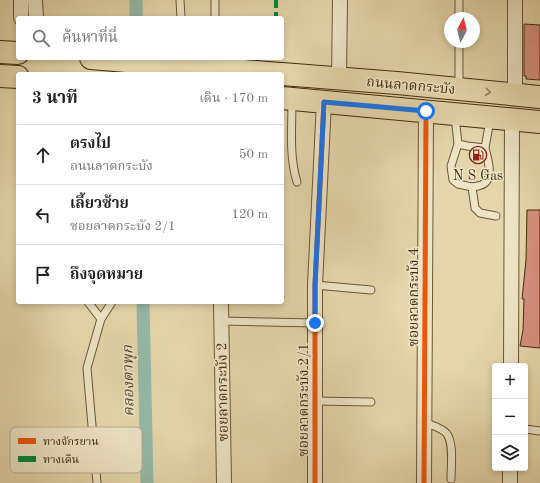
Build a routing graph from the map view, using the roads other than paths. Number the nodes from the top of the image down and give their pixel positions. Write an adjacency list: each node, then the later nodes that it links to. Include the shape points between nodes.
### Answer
1 (21, 0): 9 (street)
2 (35, 0): 10 (street)
3 (180, 0): 11 (lane)
4 (215, 0): 12 (lane)
5 (340, 0): 21 (street)
6 (459, 0): 8 (lane)
7 (515, 0): 23 (street)
8 (459, 12)
9 (21, 16)
10 (36, 16)
11 (180, 16)
12 (215, 16)
13 (459, 48): 22 (lane)
14 (0, 52): 15 (main road)
15 (16, 53)
16 (116, 60): 17 (main road, ถนนลาดกระบัง)
17 (260, 72)
18 (284, 74): 21 (main road, ถนนลาดกระบัง)
19 (0, 76): 20 (main road)
20 (16, 77)
21 (339, 79): 22 (main road, ถนนลาดกระบัง)
22 (459, 89): 23 (main road, ถนนลาดกระบัง, one-way to 23)
23 (515, 95): 24 (main road, ถนนลาดกระบัง)
24 (540, 97)
25 (287, 98): 26 (main road, ถนนลาดกระบัง); 34 (lane)
26 (324, 102): 27 (main road, ถนนลาดกระบัง); 37 (street, ซอยลาดกระบัง 2/1)
27 (426, 111): 28 (main road, ถนนลาดกระบัง); 48 (street, ซอยลาดกระบัง 4)
28 (455, 114): 29 (main road, ถนนลาดกระบัง); 32 (lane)
29 (490, 118): 30 (main road, ถนนลาดกระบัง); 33 (lane)
30 (512, 120): 31 (main road, ถนนลาดกระบัง); 45 (street)
31 (540, 122)
32 (458, 144): 33 (lane); 35 (lane, via 451,166 453,180 458,184)
33 (485, 148): 35 (lane, via 489,175 482,185)
34 (297, 182)
35 (472, 187): 36 (lane, via 475,208 480,213)
36 (496, 216)
37 (315, 285): 38 (lane); 44 (street, ซอยลาดกระบัง 2/1)
38 (371, 290)
39 (90, 304): 42 (lane)
40 (111, 304): 42 (lane)
41 (221, 304): 43 (street, ซอยลาดกระบัง 2)
42 (101, 319): 49 (lane, via 87,368)
43 (221, 321): 44 (lane); 56 (street, ซอยลาดกระบัง 2)
44 (315, 323): 46 (street, ซอยลาดกระบัง 2/1)
45 (511, 363)
46 (315, 401): 47 (lane); 57 (street, ซอยลาดกระบัง 2/1)
47 (371, 402)
48 (424, 422): 54 (lane, via 447,433 451,452); 58 (street, ซอยลาดกระบัง 4)
49 (92, 427)
50 (528, 429): 51 (lane)
51 (540, 431)
52 (510, 471): 59 (street)
53 (96, 473): 55 (lane)
54 (451, 479)
55 (97, 483)
56 (224, 483)
57 (315, 483)
58 (424, 483)
59 (510, 483)

